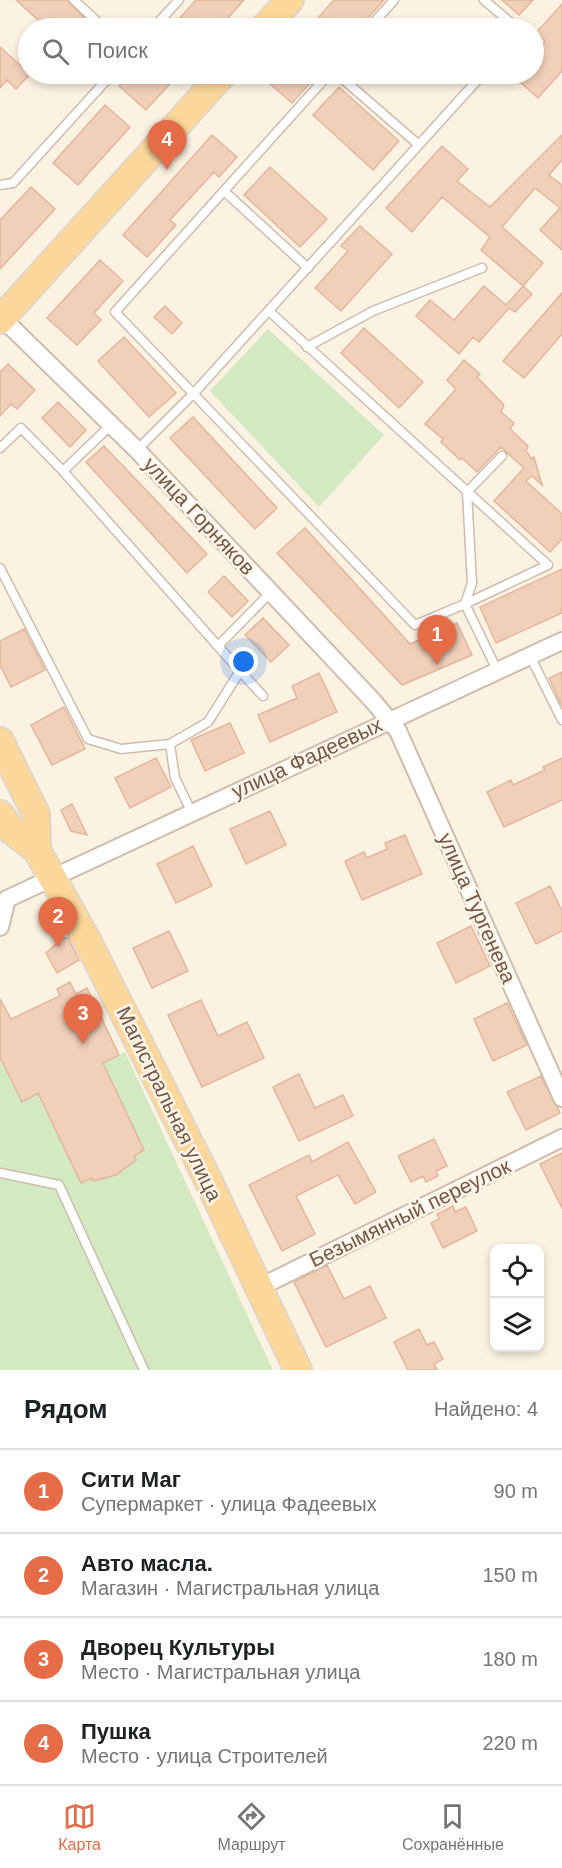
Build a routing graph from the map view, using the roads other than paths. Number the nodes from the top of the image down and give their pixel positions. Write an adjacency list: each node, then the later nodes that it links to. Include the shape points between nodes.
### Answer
1 (74, 0): 6 (lane)
2 (290, 0): 8 (main road)
3 (394, 0): 9 (lane)
4 (484, 0): 10 (lane)
5 (172, 2): 7 (lane)
6 (93, 18)
7 (160, 18)
8 (273, 18)
9 (378, 18)
10 (505, 18)
11 (103, 84): 17 (lane, via 13,183)
12 (214, 84): 22 (main road)
13 (320, 84): 18 (lane)
14 (349, 84): 16 (lane)
15 (474, 84): 16 (lane)
16 (419, 145): 19 (lane)
17 (0, 185)
18 (224, 191): 19 (lane); 24 (lane, via 116,312)
19 (308, 268): 21 (lane)
20 (482, 268): 23 (lane, via 373,311)
21 (269, 311): 23 (lane); 24 (lane)
22 (1, 319): 25 (street, улица Горняков)
23 (308, 347): 30 (lane)
24 (195, 393): 27 (lane); 33 (lane, via 415,626)
25 (111, 425): 27 (street, улица Горняков); 29 (lane)
26 (0, 448): 29 (lane, via 21,428)
27 (137, 450): 32 (street, улица Горняков)
28 (502, 456): 30 (lane)
29 (63, 471): 35 (lane)
30 (467, 492): 33 (lane, via 472,583); 33 (lane, via 548,565)
31 (0, 568): 43 (lane, via 88,739 121,749)
32 (270, 593): 35 (lane); 40 (street, улица Горняков)
33 (465, 604): 37 (lane)
34 (562, 641): 36 (street, улица Фадеевых)
35 (218, 646): 38 (lane)
36 (530, 656): 37 (street, улица Фадеевых); 41 (lane)
37 (497, 670): 40 (street, улица Фадеевых)
38 (240, 671): 39 (lane); 43 (lane, via 208,722)
39 (263, 696)
40 (389, 720): 44 (street, улица Фадеевых); 50 (street, улица Тургенева, via 398,731)
41 (562, 720)
42 (0, 741): 46 (main road, Магистральная улица, via 36,814)
43 (170, 744): 44 (lane, via 175,778)
44 (192, 813): 47 (street, улица Фадеевых)
45 (5, 822): 46 (main road)
46 (38, 850): 47 (main road, Магистральная улица)
47 (52, 876): 48 (street, улица Фадеевых); 53 (main road, Магистральная улица, via 207,1178)
48 (3, 898): 49 (street)
49 (0, 927)
50 (562, 1098)
51 (562, 1138): 53 (street, Безымянный переулок)
52 (0, 1173): 54 (lane, via 59,1185)
53 (258, 1288): 55 (main road, Магистральная улица)
54 (144, 1370)
55 (298, 1370)

